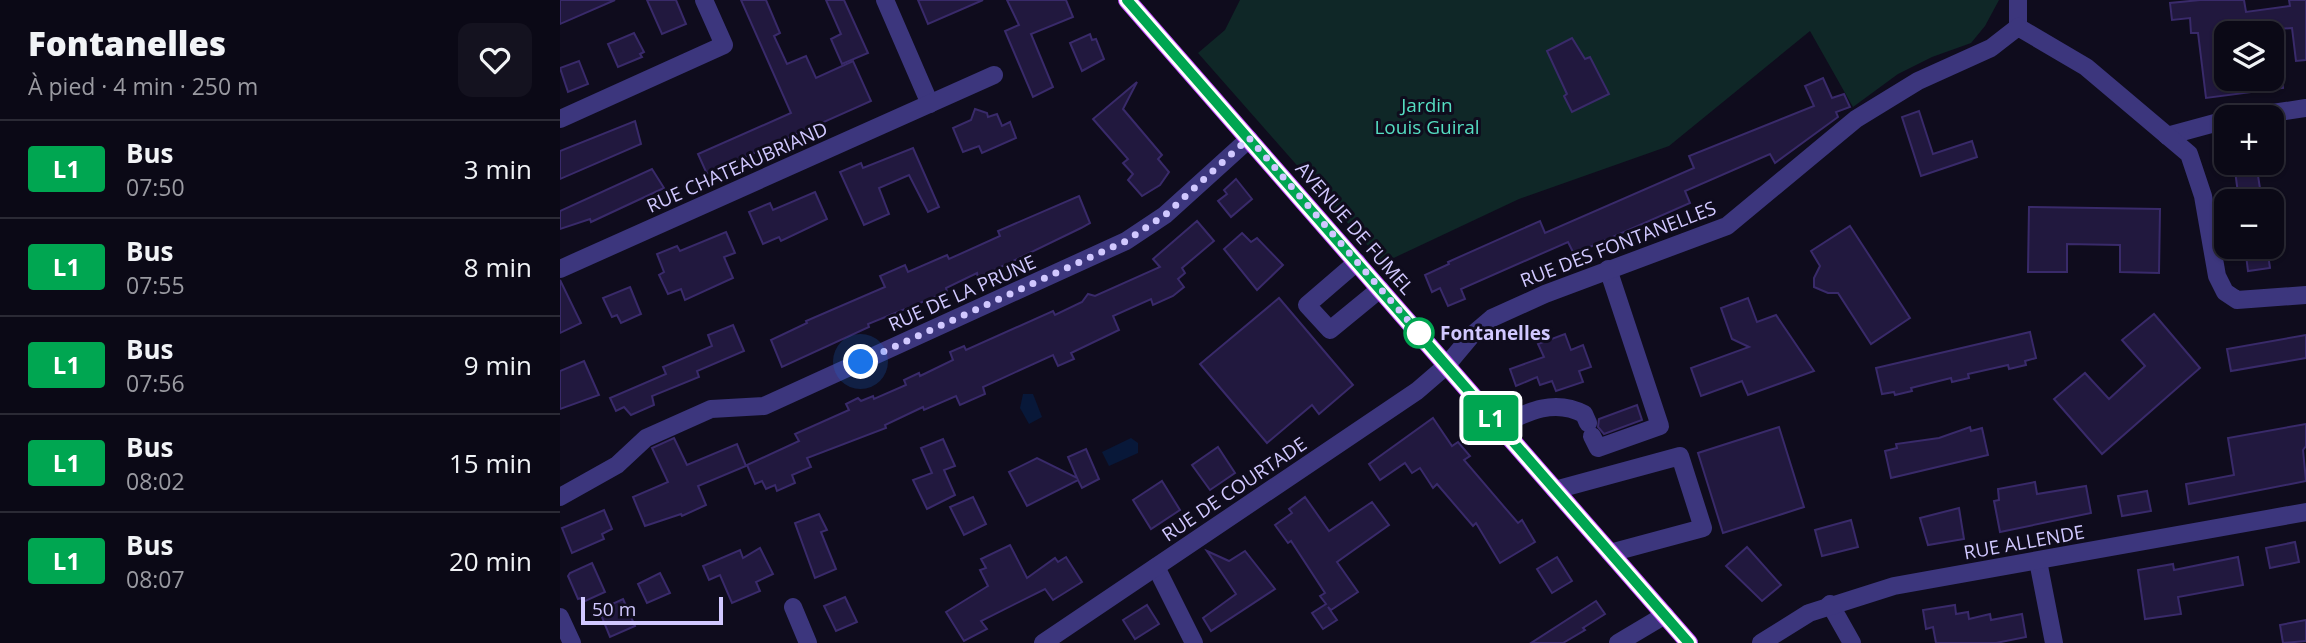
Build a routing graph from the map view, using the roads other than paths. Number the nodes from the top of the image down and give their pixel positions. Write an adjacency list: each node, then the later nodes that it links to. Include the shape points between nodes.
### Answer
1 (704, 0): 10 (street, via 724,45)
2 (885, 0): 7 (street)
3 (1127, 0): 13 (main road, AVENUE DE FUMEL)
4 (2018, 0): 5 (street)
5 (2018, 27): 12 (street, via 2086,67); 16 (street, RUE DES FONTANELLES, via 1991,48 1917,81 1856,119 1727,226)
6 (993, 75): 7 (street, RUE CHATEAUBRIAND)
7 (930, 104): 15 (street, RUE CHATEAUBRIAND)
8 (2306, 108): 9 (street)
9 (2284, 111)
10 (560, 119)
11 (2214, 123): 12 (street)
12 (2167, 135): 18 (street, via 2189,153 2203,196 2217,276 2225,292 2238,300)
13 (1249, 138): 14 (main road, AVENUE DE FUMEL); 22 (street, RUE DE LA PRUNE, via 1165,215 1126,241 764,406 711,409 646,438 617,465)
14 (1357, 262): 17 (main road, AVENUE DE FUMEL); 17 (street, via 1307,305 1330,330)
15 (560, 269)
16 (1608, 269): 19 (street, RUE DES FONTANELLES, via 1492,318); 20 (street, via 1660,426 1598,448 1584,414 1569,405 1531,410)
17 (1380, 289): 19 (main road, AVENUE DE FUMEL)
18 (2306, 295)
19 (1446, 366): 20 (main road, AVENUE DE FUMEL); 26 (street, RUE DE COURTADE, via 1417,391)
20 (1498, 426): 21 (main road, AVENUE DE FUMEL)
21 (1555, 490): 24 (main road, AVENUE DE FUMEL); 24 (street, via 1680,456 1703,528)
22 (560, 497)
23 (2306, 512): 25 (street, RUE ALLENDE)
24 (1611, 553): 29 (main road, AVENUE DE FUMEL)
25 (2038, 561): 27 (street, RUE ALLENDE, via 1894,586); 39 (street)
26 (1156, 567): 33 (street, RUE DE COURTADE); 34 (street)
27 (1830, 604): 37 (street, RUE ALLENDE, via 1788,623); 38 (street)
28 (793, 607): 32 (street)
29 (1665, 615): 35 (street); 36 (main road, AVENUE DE FUMEL)
30 (560, 617): 31 (street)
31 (572, 643)
32 (808, 643)
33 (1043, 643)
34 (1194, 643)
35 (1618, 643)
36 (1689, 643)
37 (1761, 643)
38 (1853, 643)
39 (2054, 643)

